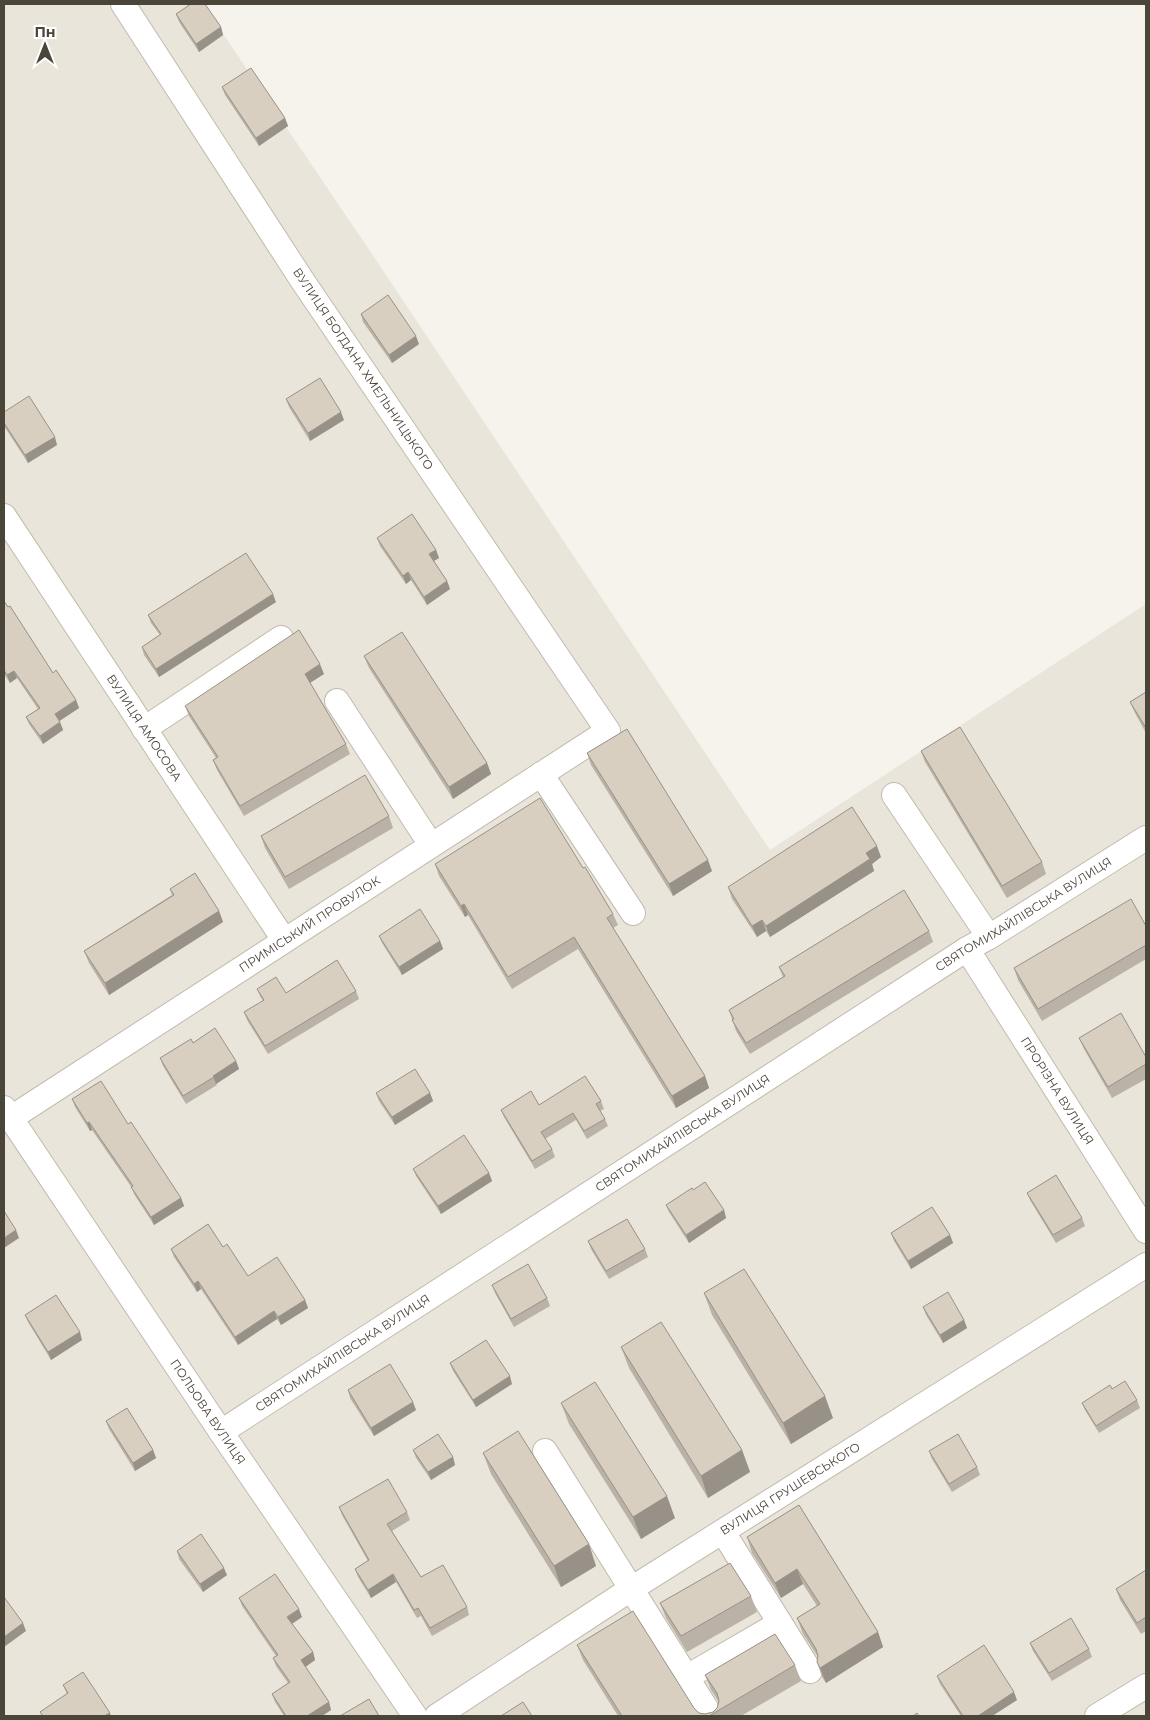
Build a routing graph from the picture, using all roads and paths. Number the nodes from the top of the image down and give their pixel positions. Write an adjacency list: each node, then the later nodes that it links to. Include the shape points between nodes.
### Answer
1 (123, 4): 6 (street, ВУЛИЦЯ БОГДАНА ХМЕЛЬНИЦЬКОГО, via 302,280)
2 (4, 516): 5 (street, ВУЛИЦЯ АМОСОВА)
3 (281, 638): 5 (street)
4 (337, 701): 10 (street)
5 (144, 729): 13 (street, ВУЛИЦЯ АМОСОВА)
6 (608, 731): 7 (street, ПРИМІСЬКИЙ ПРОВУЛОК)
7 (542, 774): 10 (street, ПРИМІСЬКИЙ ПРОВУЛОК); 11 (street)
8 (894, 795): 12 (street)
9 (1146, 838): 12 (street, СВЯТОМИХАЙЛІВСЬКА ВУЛИЦЯ)
10 (431, 845): 13 (street, ПРИМІСЬКИЙ ПРОВУЛОК)
11 (633, 913)
12 (988, 938): 14 (street, СВЯТОМИХАЙЛІВСЬКА ВУЛИЦЯ)
13 (284, 940): 15 (street, ПРИМІСЬКИЙ ПРОВУЛОК)
14 (967, 950): 16 (street, ПРОРІЗНА ВУЛИЦЯ); 18 (street, СВЯТОМИХАЙЛІВСЬКА ВУЛИЦЯ)
15 (7, 1113): 18 (street, ПОЛЬОВА ВУЛИЦЯ)
16 (1146, 1231)
17 (1146, 1265): 20 (street, ВУЛИЦЯ ГРУШЕВСЬКОГО)
18 (221, 1432): 26 (street, ПОЛЬОВА ВУЛИЦЯ)
19 (545, 1451): 21 (street)
20 (723, 1532): 21 (street, ВУЛИЦЯ ГРУШЕВСЬКОГО); 22 (street)
21 (631, 1589): 24 (street); 27 (street, ВУЛИЦЯ ГРУШЕВСЬКОГО)
22 (780, 1623): 23 (street); 24 (street)
23 (810, 1671)
24 (687, 1677): 28 (street)
25 (1146, 1686): 29 (street)
26 (415, 1716)
27 (437, 1716)
28 (711, 1716)
29 (1097, 1716)

